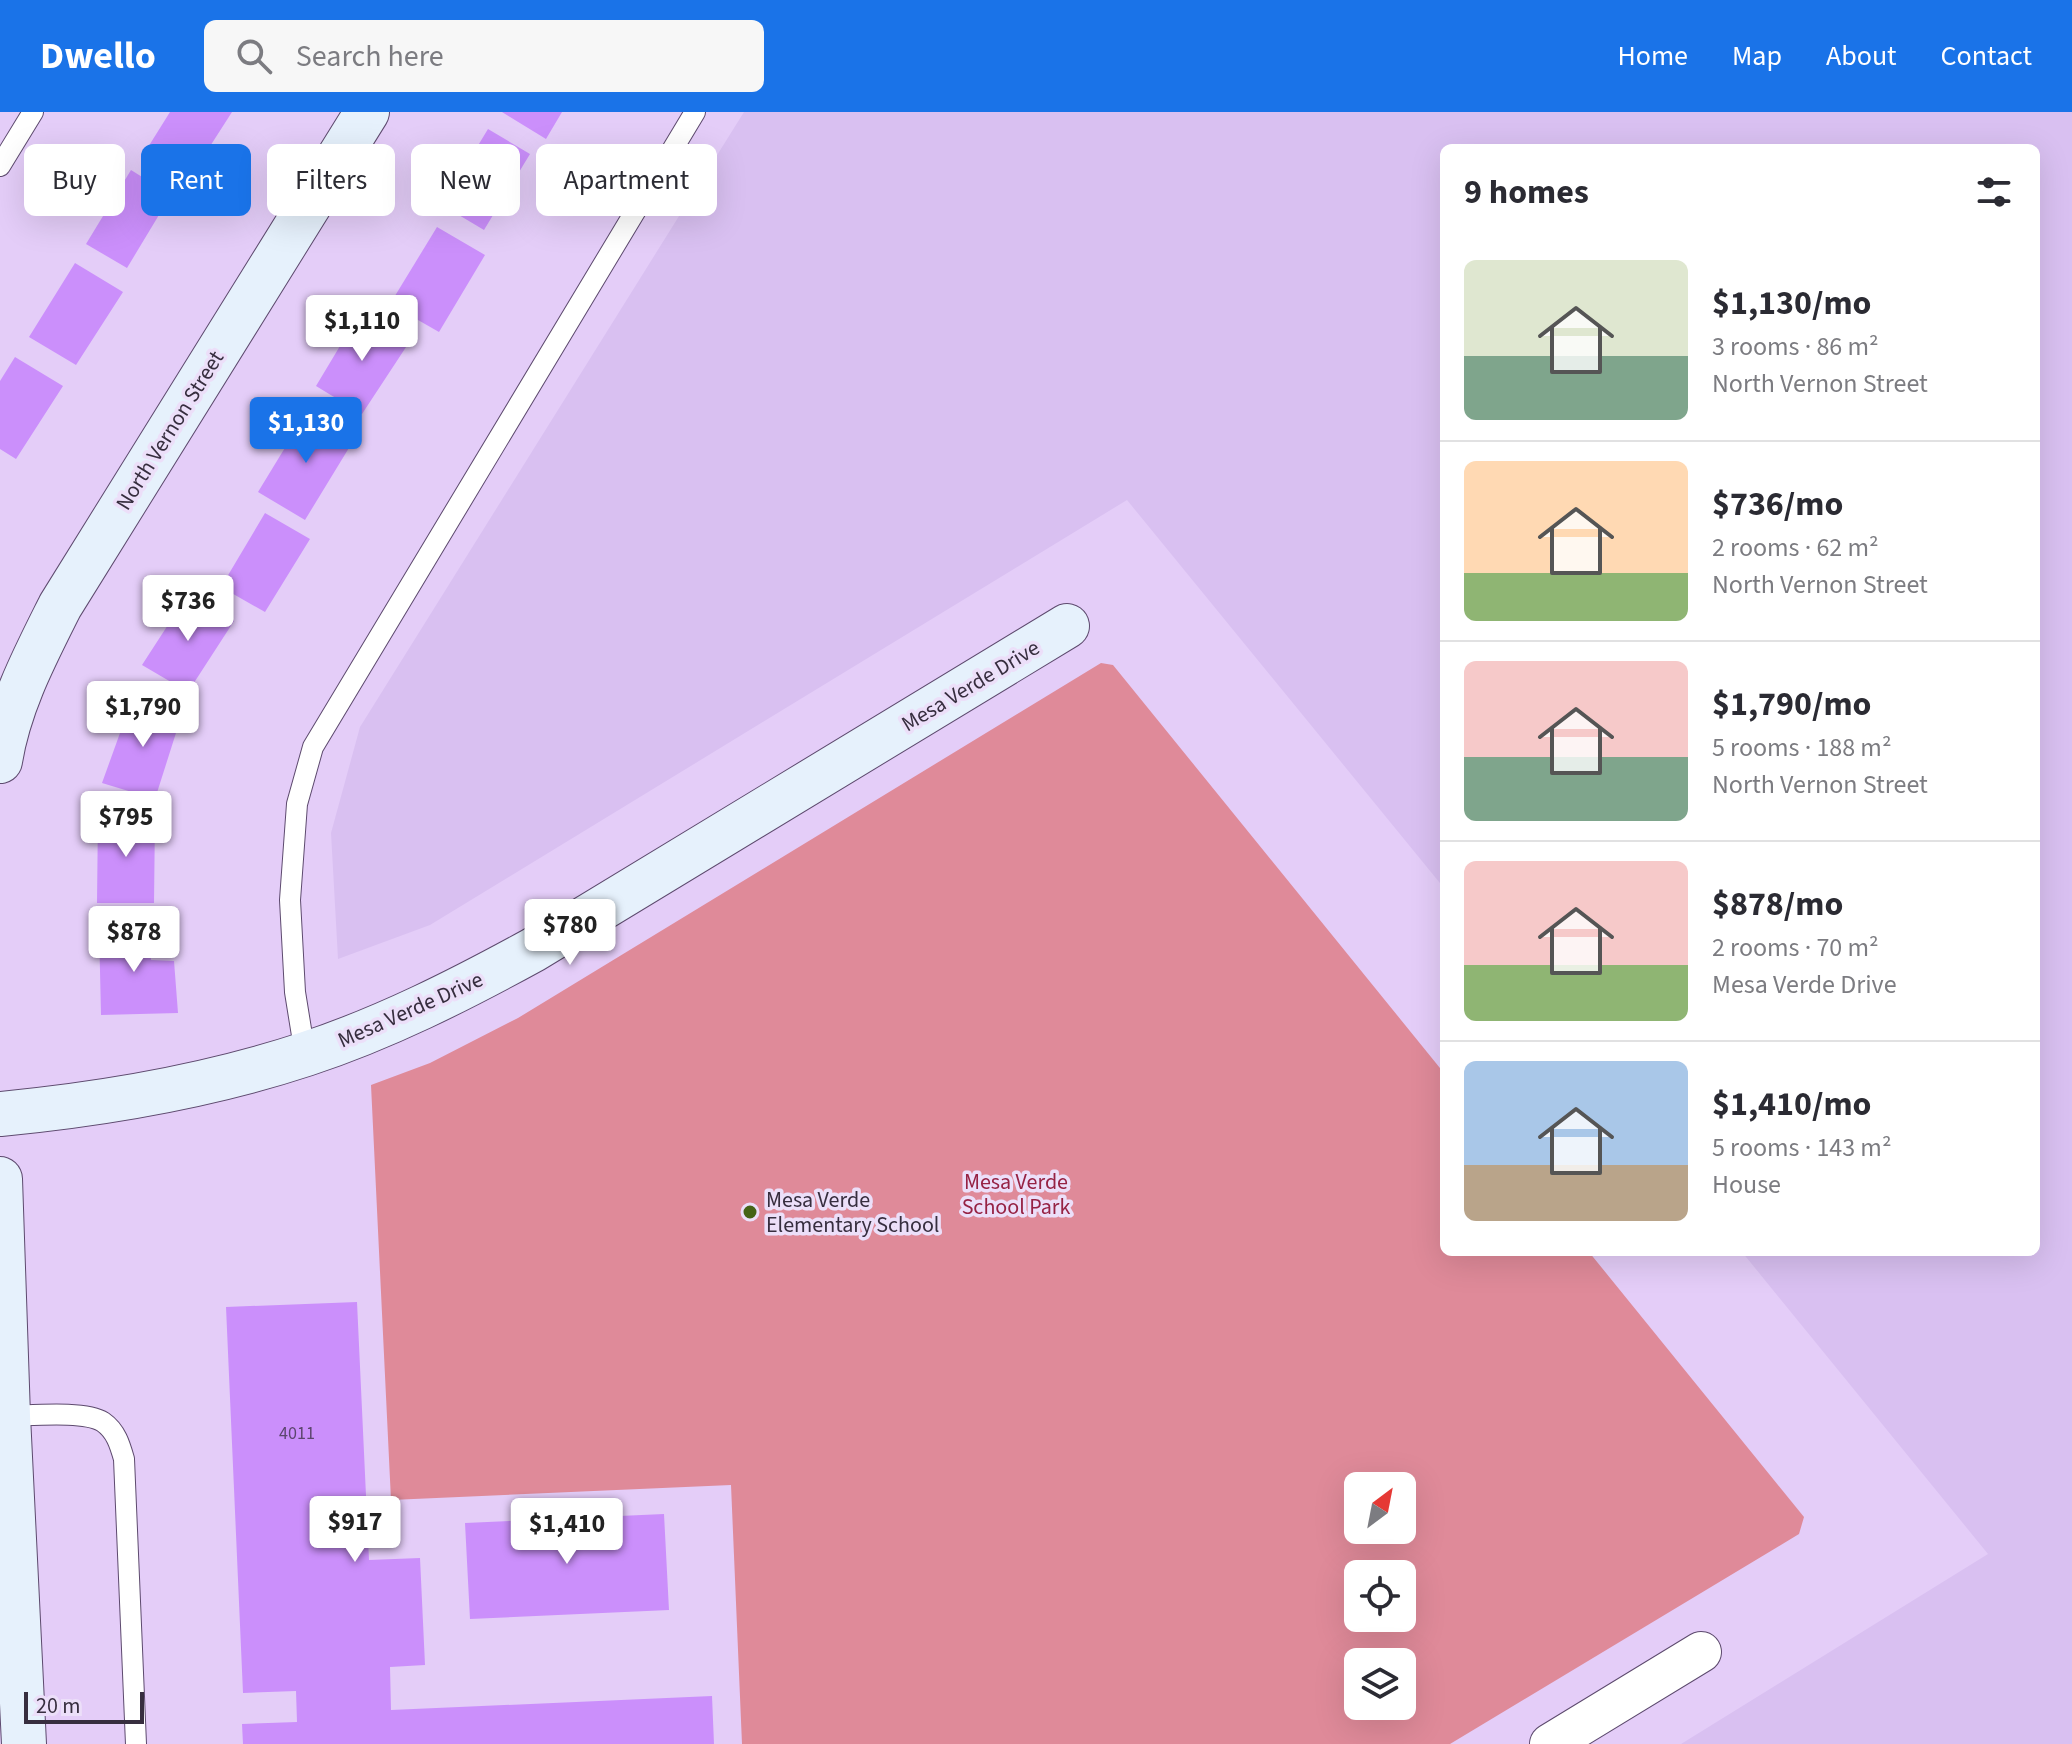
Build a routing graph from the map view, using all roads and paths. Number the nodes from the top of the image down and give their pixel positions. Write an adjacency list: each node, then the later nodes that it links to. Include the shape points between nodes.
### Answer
1 (33, 112): 4 (lane)
2 (367, 112): 6 (street, North Vernon Street, via 60,606 26,673)
3 (695, 112): 7 (lane, via 313,747 297,804 290,900)
4 (0, 166)
5 (1067, 626): 7 (street, Mesa Verde Drive, via 533,950 413,1012)
6 (0, 761)
7 (305, 1054): 8 (street, Mesa Verde Drive, via 123,1099)
8 (0, 1114)
9 (0, 1179): 10 (street)
10 (4, 1416): 12 (street); 13 (lane, via 84,1415 103,1422 118,1438 124,1459)
11 (1701, 1652): 14 (street)
12 (16, 1731)
13 (136, 1744)
14 (1550, 1744)

